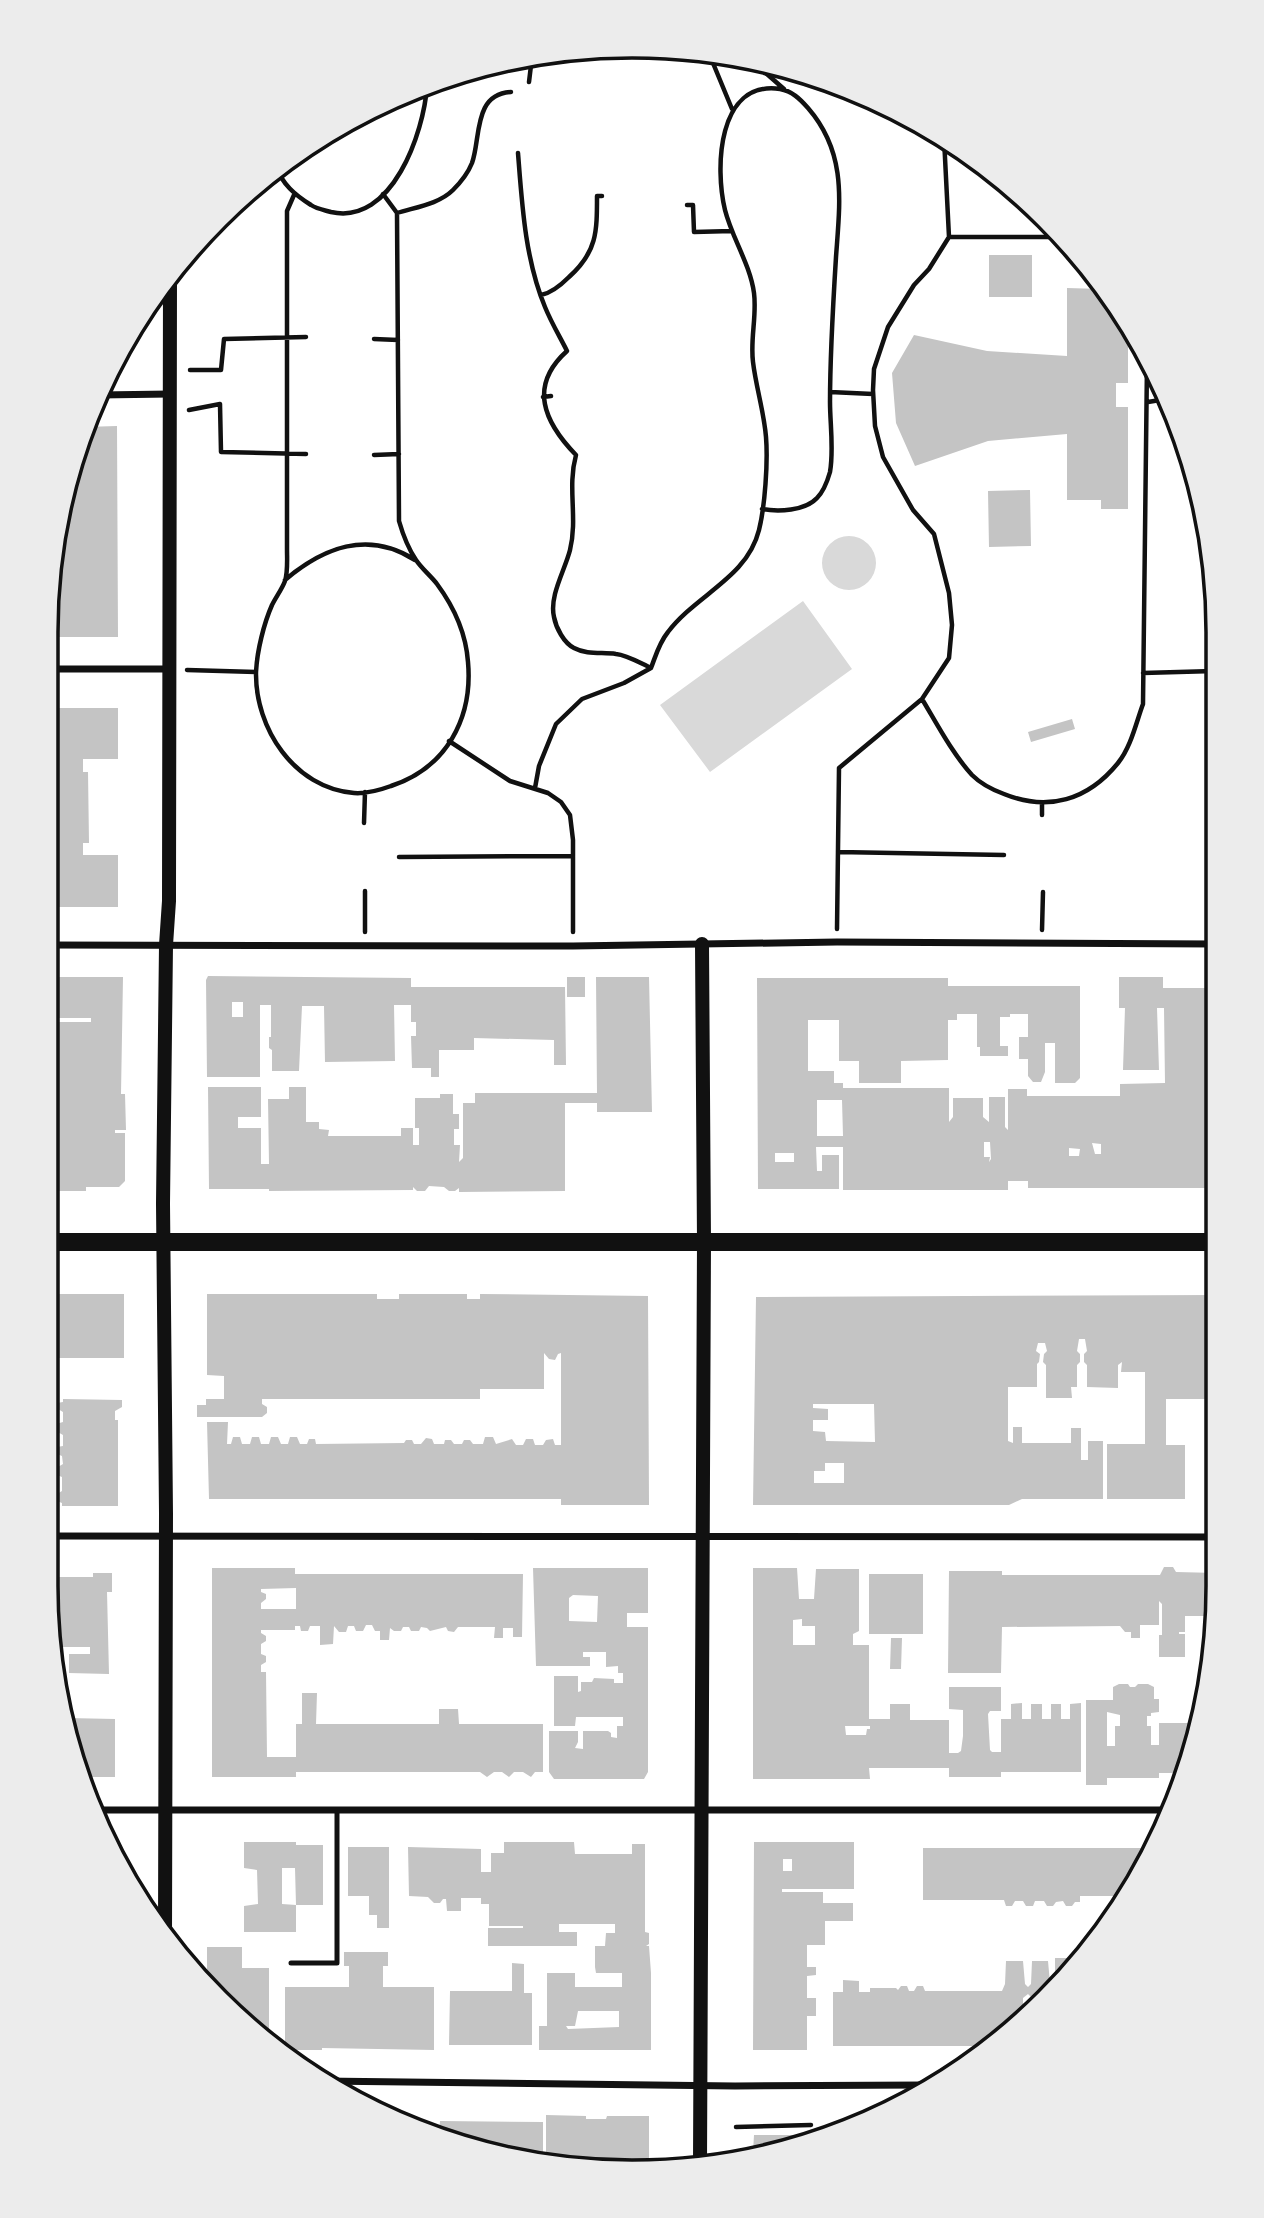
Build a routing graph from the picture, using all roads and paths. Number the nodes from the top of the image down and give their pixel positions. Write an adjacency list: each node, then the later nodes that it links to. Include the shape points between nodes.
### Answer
1 (713, 64): 8 (path)
2 (531, 67): 4 (path)
3 (767, 74): 5 (path)
4 (529, 82)
5 (784, 89): 8 (path, via 755,92); 28 (path, via 798,97 823,129 838,165)
6 (511, 92): 16 (path, via 502,93 486,106 472,161 451,192)
7 (425, 96): 12 (path, via 408,158)
8 (732, 109): 17 (path, via 721,169)
9 (945, 151): 18 (path)
10 (518, 153): 21 (path, via 530,256)
11 (281, 177): 13 (path)
12 (383, 194): 13 (path, via 356,212 340,214 316,209); 16 (path)
13 (294, 195): 23 (path, via 287,211)
14 (602, 196): 21 (path, via 597,196 597,225 586,260 559,286)
15 (687, 205): 17 (path, via 693,205 694,232)
16 (397, 213): 25 (path)
17 (732, 231): 41 (path, via 754,292 753,361 766,436)
18 (948, 237): 19 (path); 30 (path, via 888,327 874,369)
19 (1049, 237)
20 (170, 291): 29 (main road)
21 (541, 295): 32 (path, via 567,351 550,371)
22 (306, 337): 23 (path)
23 (287, 338): 26 (path, via 224,339 221,370); 37 (path)
24 (374, 339): 25 (path)
25 (398, 340): 39 (path)
26 (190, 370)
27 (1147, 379): 35 (path)
28 (830, 392): 30 (path); 41 (path, via 830,473 817,499 774,511)
29 (170, 394): 31 (street); 46 (main road)
30 (873, 394): 50 (path, via 883,457 913,510 934,534 949,593 949,658)
31 (109, 395)
32 (543, 397): 33 (path); 44 (path, via 557,433 576,455 570,488 574,525 553,616 572,648 618,654)
33 (551, 397)
34 (1158, 400): 35 (path)
35 (1148, 402): 49 (path)
36 (189, 410): 37 (path, via 220,404 221,452)
37 (287, 454): 38 (path); 43 (path)
38 (306, 454)
39 (399, 454): 40 (path); 42 (path, via 399,521)
40 (374, 455)
41 (762, 509): 44 (path, via 748,558 669,630)
42 (416, 560): 43 (path, via 399,549 359,544 320,554); 51 (path, via 454,609 463,632 470,684 465,711)
43 (285, 580): 47 (path, via 271,607)
44 (651, 668): 52 (path, via 582,699 556,724 538,766)
45 (58, 669): 46 (street)
46 (170, 669): 47 (path); 67 (main road)
47 (256, 671): 53 (path, via 266,725 293,765 332,788)
48 (1206, 671): 49 (path)
49 (1143, 673): 54 (path, via 1143,704 1120,761 1100,783 1076,796)
50 (922, 699): 54 (path, via 973,776 1022,802); 57 (path, via 839,768)
51 (450, 741): 52 (path, via 510,782); 53 (path, via 423,771)
52 (535, 788): 59 (path, via 561,802 570,815)
53 (365, 792): 56 (path)
54 (1042, 804): 55 (path)
55 (1042, 815)
56 (364, 823)
57 (838, 852): 58 (path); 63 (path)
58 (1004, 855)
59 (573, 856): 60 (path); 70 (path)
60 (399, 857)
61 (365, 891): 69 (path)
62 (1044, 892): 64 (path)
63 (837, 942): 64 (street); 65 (street)
64 (1042, 943): 66 (street)
65 (702, 944): 70 (street); 72 (main road)
66 (1206, 944)
67 (166, 945): 68 (street); 69 (street); 74 (main road)
68 (58, 946)
69 (364, 946): 70 (street)
70 (573, 946)
71 (58, 1242): 74 (main road)
72 (704, 1242): 73 (main road); 74 (main road); 78 (main road)
73 (1206, 1242)
74 (163, 1243): 75 (main road)
75 (165, 1535): 76 (street); 78 (street); 80 (main road)
76 (58, 1536)
77 (1206, 1536): 78 (street)
78 (701, 1537): 81 (main road)
79 (103, 1810): 80 (street)
80 (165, 1810): 83 (street); 84 (main road)
81 (700, 1810): 82 (street); 83 (street); 87 (main road)
82 (1161, 1810)
83 (337, 1811): 85 (lane, via 337,1963)
84 (165, 1920)
85 (292, 1963)
86 (342, 2081): 87 (street)
87 (699, 2085): 88 (street); 91 (main road)
88 (915, 2085)
89 (810, 2125): 90 (path)
90 (736, 2127)
91 (699, 2156)

